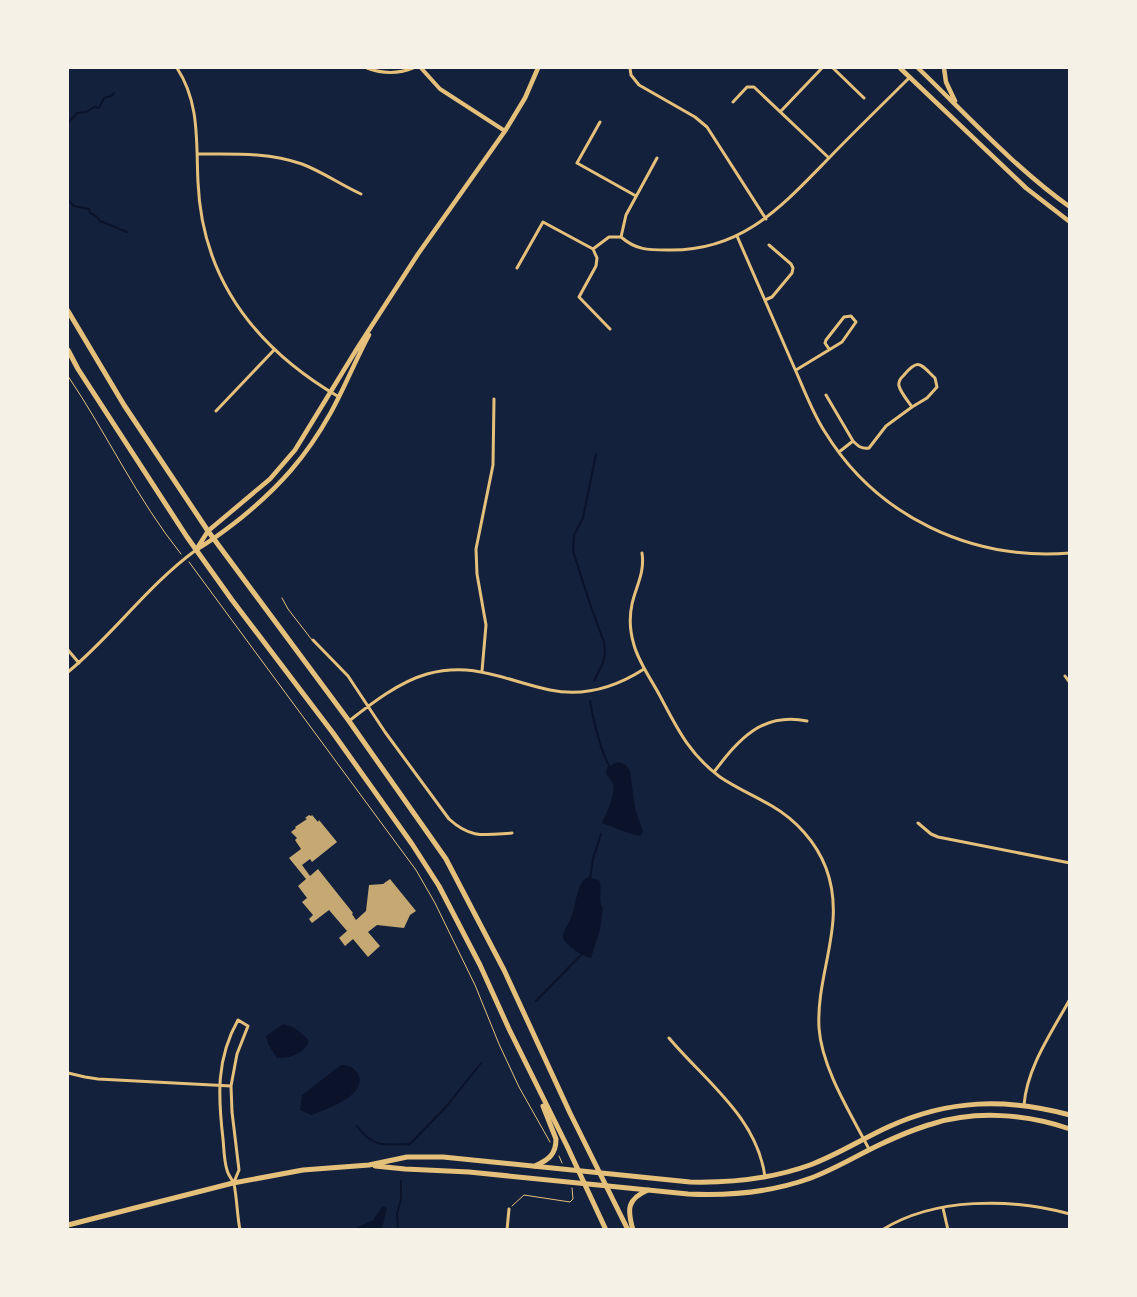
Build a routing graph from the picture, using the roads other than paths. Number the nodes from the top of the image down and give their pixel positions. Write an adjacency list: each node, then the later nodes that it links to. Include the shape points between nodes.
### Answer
1 (177, 68): 19 (street, via 192,101)
2 (367, 68): 3 (street, via 390,73)
3 (413, 68)
4 (421, 68): 18 (street, via 440,89)
5 (538, 68): 18 (main road)
6 (630, 68): 25 (street, via 639,85 707,127)
7 (822, 68): 16 (street)
8 (833, 68): 13 (street)
9 (900, 68): 12 (main road)
10 (919, 68): 12 (main road); 15 (main road)
11 (944, 68): 15 (main road)
12 (910, 77): 21 (street); 26 (main road, via 1019,182)
13 (864, 98)
14 (733, 102): 16 (street, via 751,86)
15 (956, 105): 24 (main road)
16 (781, 111): 21 (street)
17 (600, 122): 23 (street, via 577,163)
18 (505, 131): 34 (main road)
19 (198, 154): 22 (street, via 252,154 294,162); 38 (street, via 201,213 215,262 240,310)
20 (657, 158): 23 (street)
21 (829, 158): 25 (street)
22 (361, 194)
23 (636, 196): 28 (street, via 626,215)
24 (1070, 207)
25 (766, 219): 27 (street)
26 (1070, 222)
27 (737, 236): 28 (street, via 672,250 637,247); 32 (street)
28 (621, 237): 30 (street, via 609,237)
29 (769, 245): 32 (street, via 793,268 772,297)
30 (593, 249): 31 (street, via 543,222); 35 (street, via 596,266 579,296)
31 (517, 268)
32 (765, 300): 40 (street)
33 (68, 310): 49 (main road, via 124,405)
34 (381, 312): 41 (main road); 43 (main road)
35 (610, 329)
36 (828, 349): 36 (street, via 842,342 854,327 855,320 851,316 844,317 826,340); 40 (street)
37 (68, 350): 39 (main road)
38 (274, 350): 41 (street); 46 (street)
39 (69, 357): 51 (main road)
40 (796, 370): 48 (street, via 815,413)
41 (332, 392): 43 (street); 49 (main road, via 283,466)
42 (826, 395): 47 (street)
43 (340, 397): 50 (main road, via 311,446 291,472)
44 (494, 399): 59 (street, via 493,465 476,549 486,625)
45 (912, 406): 45 (street, via 899,384 916,364 935,378 937,386 927,398); 47 (street, via 886,426 869,448 859,447)
46 (216, 410)
47 (853, 441): 48 (street)
48 (839, 452): 52 (street, via 862,480 888,503 942,534 1015,553)
49 (208, 531): 50 (main road); 51 (main road)
50 (215, 539): 51 (main road); 64 (main road)
51 (196, 550): 57 (street); 75 (main road, via 426,864 480,965)
52 (1070, 553)
53 (642, 554): 58 (street, via 643,570 630,624 634,646)
54 (282, 598): 55 (lane)
55 (313, 640): 63 (street, via 348,676)
56 (68, 650): 57 (street)
57 (79, 662): 60 (street)
58 (645, 669): 59 (street, via 612,686 576,692 550,690); 66 (street, via 684,740)
59 (482, 671): 63 (street, via 451,670 427,674)
60 (68, 672)
61 (1065, 676): 62 (street)
62 (1070, 683)
63 (368, 707): 64 (street); 68 (street, via 438,805 460,828 482,835)
64 (348, 721): 84 (main road, via 446,859 504,970)
65 (807, 721): 66 (street, via 783,719 760,726 728,753)
66 (714, 772): 79 (street, via 790,819 811,840 825,866 832,890 834,917 820,1000 820,1038 832,1074)
67 (918, 823): 69 (street, via 938,837)
68 (512, 833)
69 (1070, 863)
70 (1070, 999): 76 (street, via 1034,1068)
71 (669, 1038): 85 (street, via 730,1102 746,1124 759,1152)
72 (68, 1073): 73 (street, via 85,1078)
73 (219, 1086): 74 (street); 74 (street, via 225,1051 238,1020 248,1026 237,1054); 86 (street, via 226,1170)
74 (232, 1086): 86 (street, via 239,1170)
75 (538, 1088): 82 (main road, via 556,1144 547,1161); 83 (main road)
76 (1024, 1105): 77 (main road); 79 (main road, via 995,1103 951,1107 910,1118)
77 (1070, 1115)
78 (1070, 1129): 80 (main road, via 1019,1117 971,1116 934,1123)
79 (864, 1139): 80 (street); 85 (main road, via 829,1157)
80 (870, 1150): 89 (main road, via 810,1178 752,1192 719,1195)
81 (370, 1165): 82 (main road, via 408,1158 443,1157); 86 (main road, via 303,1170); 87 (main road)
82 (535, 1166): 83 (main road)
83 (579, 1170): 84 (main road); 87 (main road)
84 (599, 1172): 85 (main road, via 690,1182); 88 (main road)
85 (765, 1177)
86 (234, 1183): 93 (main road); 94 (street)
87 (585, 1184): 88 (main road); 96 (main road)
88 (606, 1186): 89 (main road); 97 (main road)
89 (648, 1190): 98 (main road, via 639,1194 629,1206)
90 (943, 1208): 92 (street, via 1009,1204); 99 (street, via 907,1217); 100 (street)
91 (509, 1209): 95 (street)
92 (1070, 1214)
93 (68, 1225)
94 (240, 1230)
95 (507, 1230)
96 (606, 1230)
97 (628, 1230)
98 (633, 1230)
99 (882, 1230)
100 (948, 1230)

